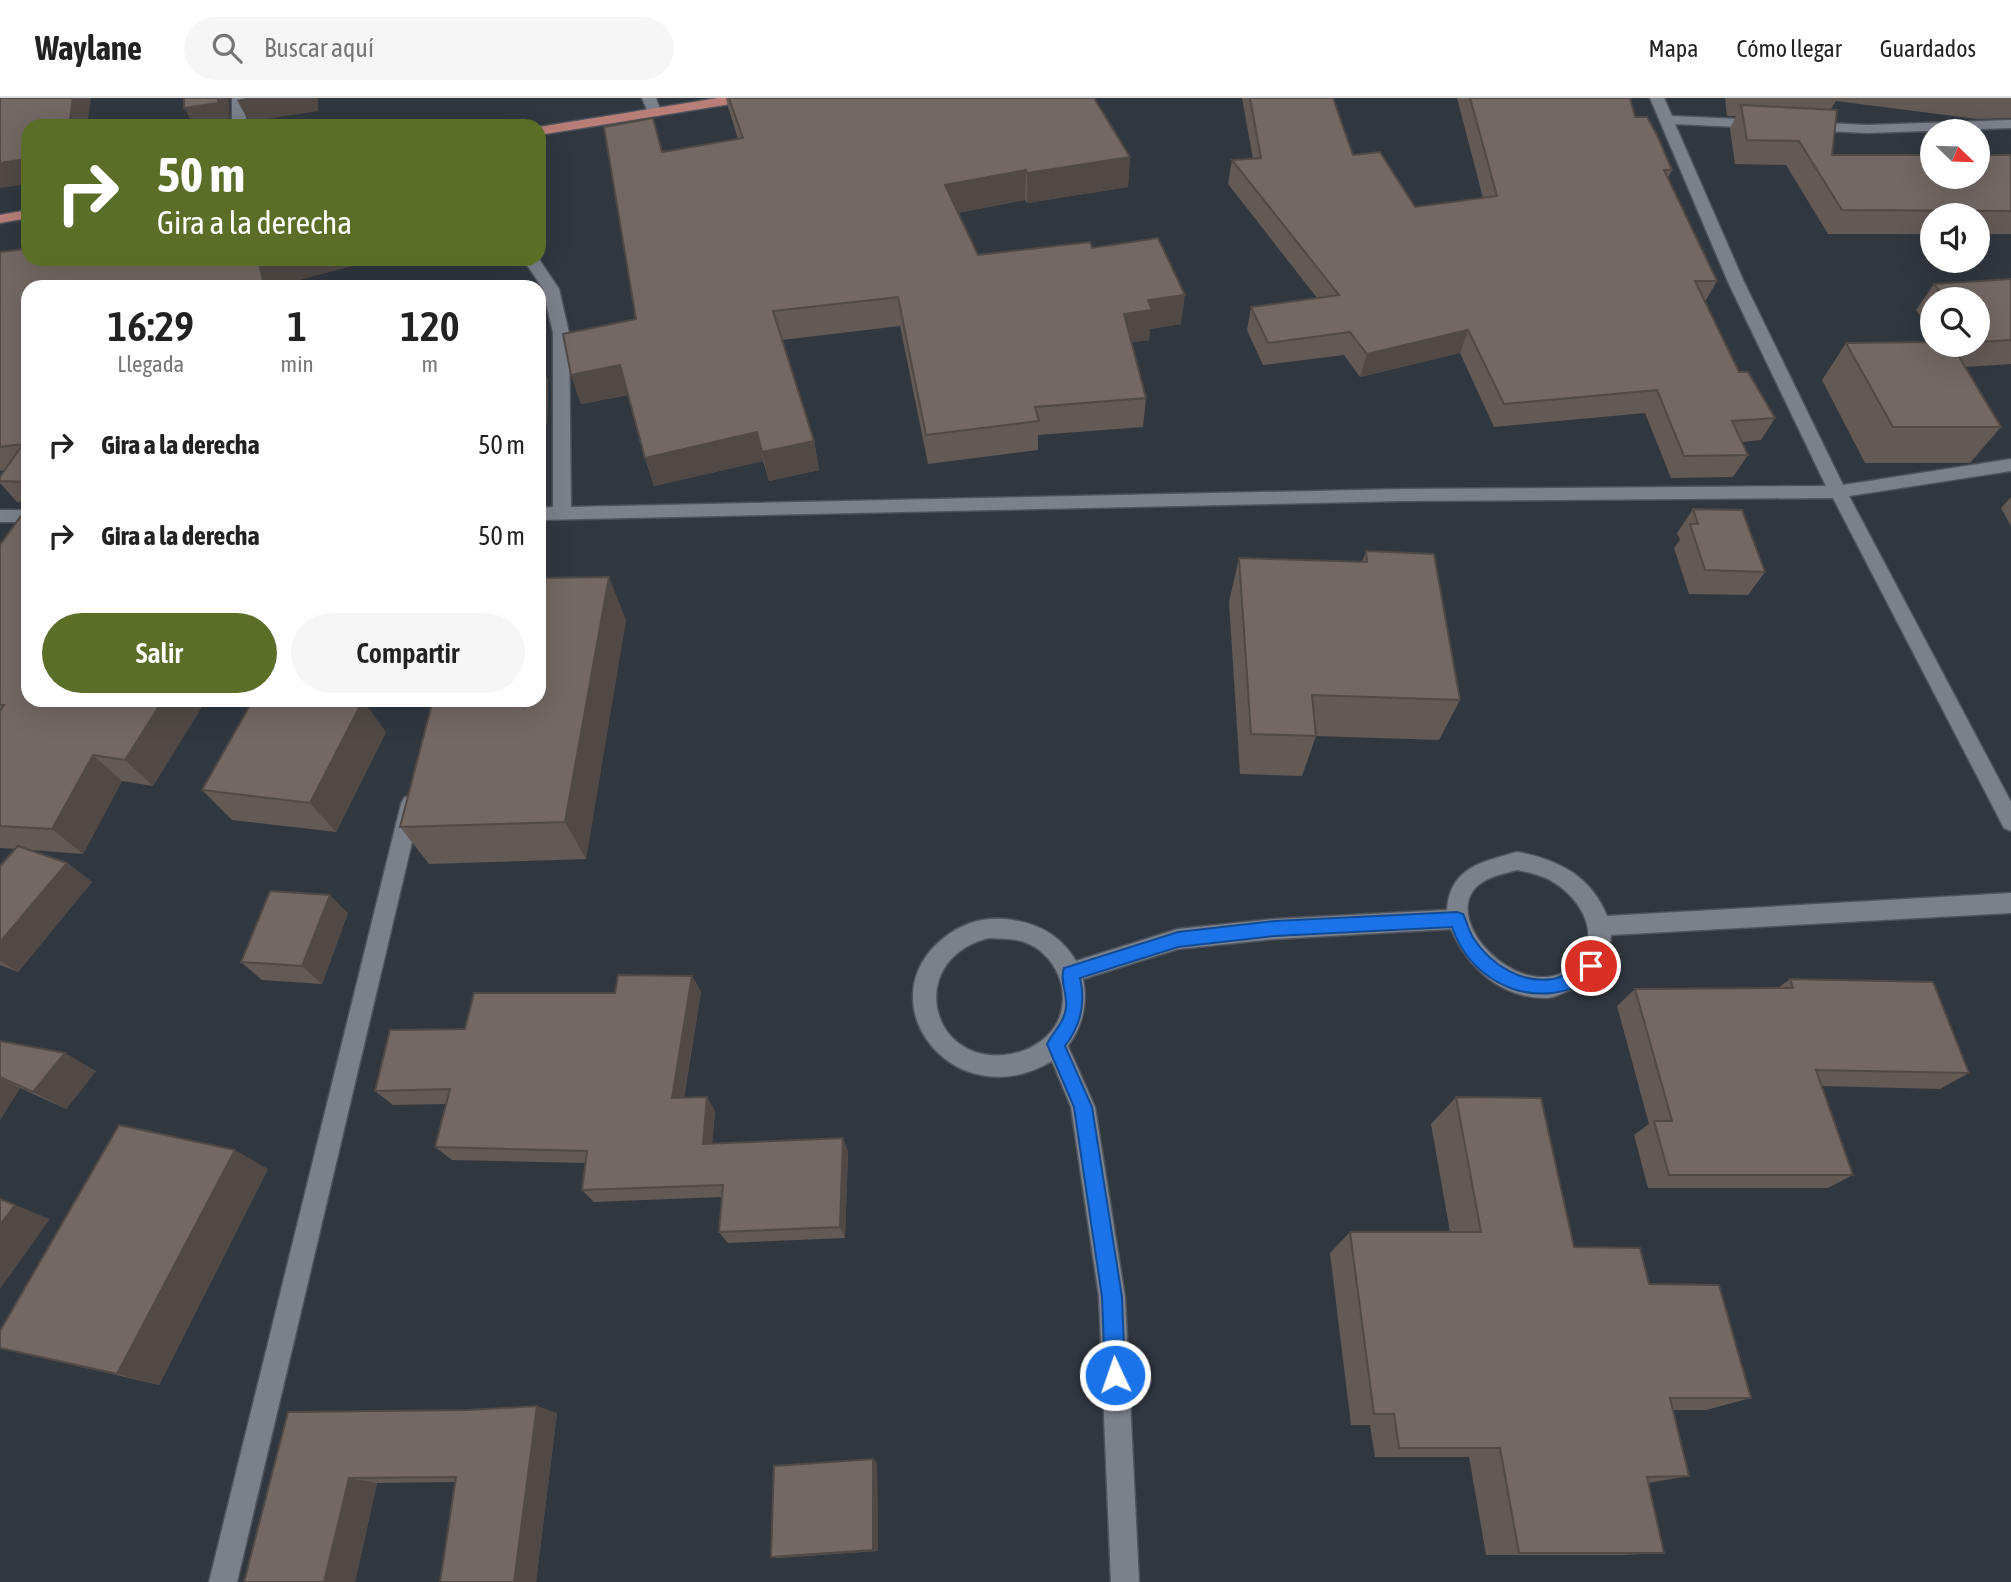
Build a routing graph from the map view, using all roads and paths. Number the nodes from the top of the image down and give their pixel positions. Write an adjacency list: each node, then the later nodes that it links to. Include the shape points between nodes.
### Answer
1 (239, 98): 6 (street)
2 (649, 98): 5 (street)
3 (743, 98): 5 (main road)
4 (1657, 98): 7 (street)
5 (654, 113): 9 (main road)
6 (239, 119)
7 (1667, 120): 8 (street, via 1867,129); 14 (street, via 1736,282)
8 (2011, 124)
9 (546, 130)
10 (21, 215): 11 (main road)
11 (0, 219)
12 (546, 282): 15 (street, via 561,333)
13 (2011, 466): 14 (street)
14 (1838, 492): 15 (street, via 1403,495); 20 (street)
15 (562, 512): 16 (street)
16 (546, 513)
17 (0, 516): 18 (street)
18 (21, 516)
19 (417, 779): 26 (street)
20 (2011, 822)
21 (2011, 903): 23 (street)
22 (1457, 919): 23 (street, via 1465,884 1478,871 1517,861 1539,865 1578,888); 23 (street, via 1465,942 1481,961 1502,977 1528,986 1552,987 1591,966 1600,947); 24 (street, via 1178,939)
23 (1600, 926)
24 (1070, 973): 25 (street, via 1074,1010); 25 (street, via 1058,952 1039,937 1015,929 989,928 964,935 944,949 929,970 923,993 926,1017 937,1040 957,1057 981,1067 1009,1067 1034,1060)
25 (1056, 1044): 27 (street, via 1083,1107 1112,1297)
26 (223, 1582)
27 (1125, 1582)

